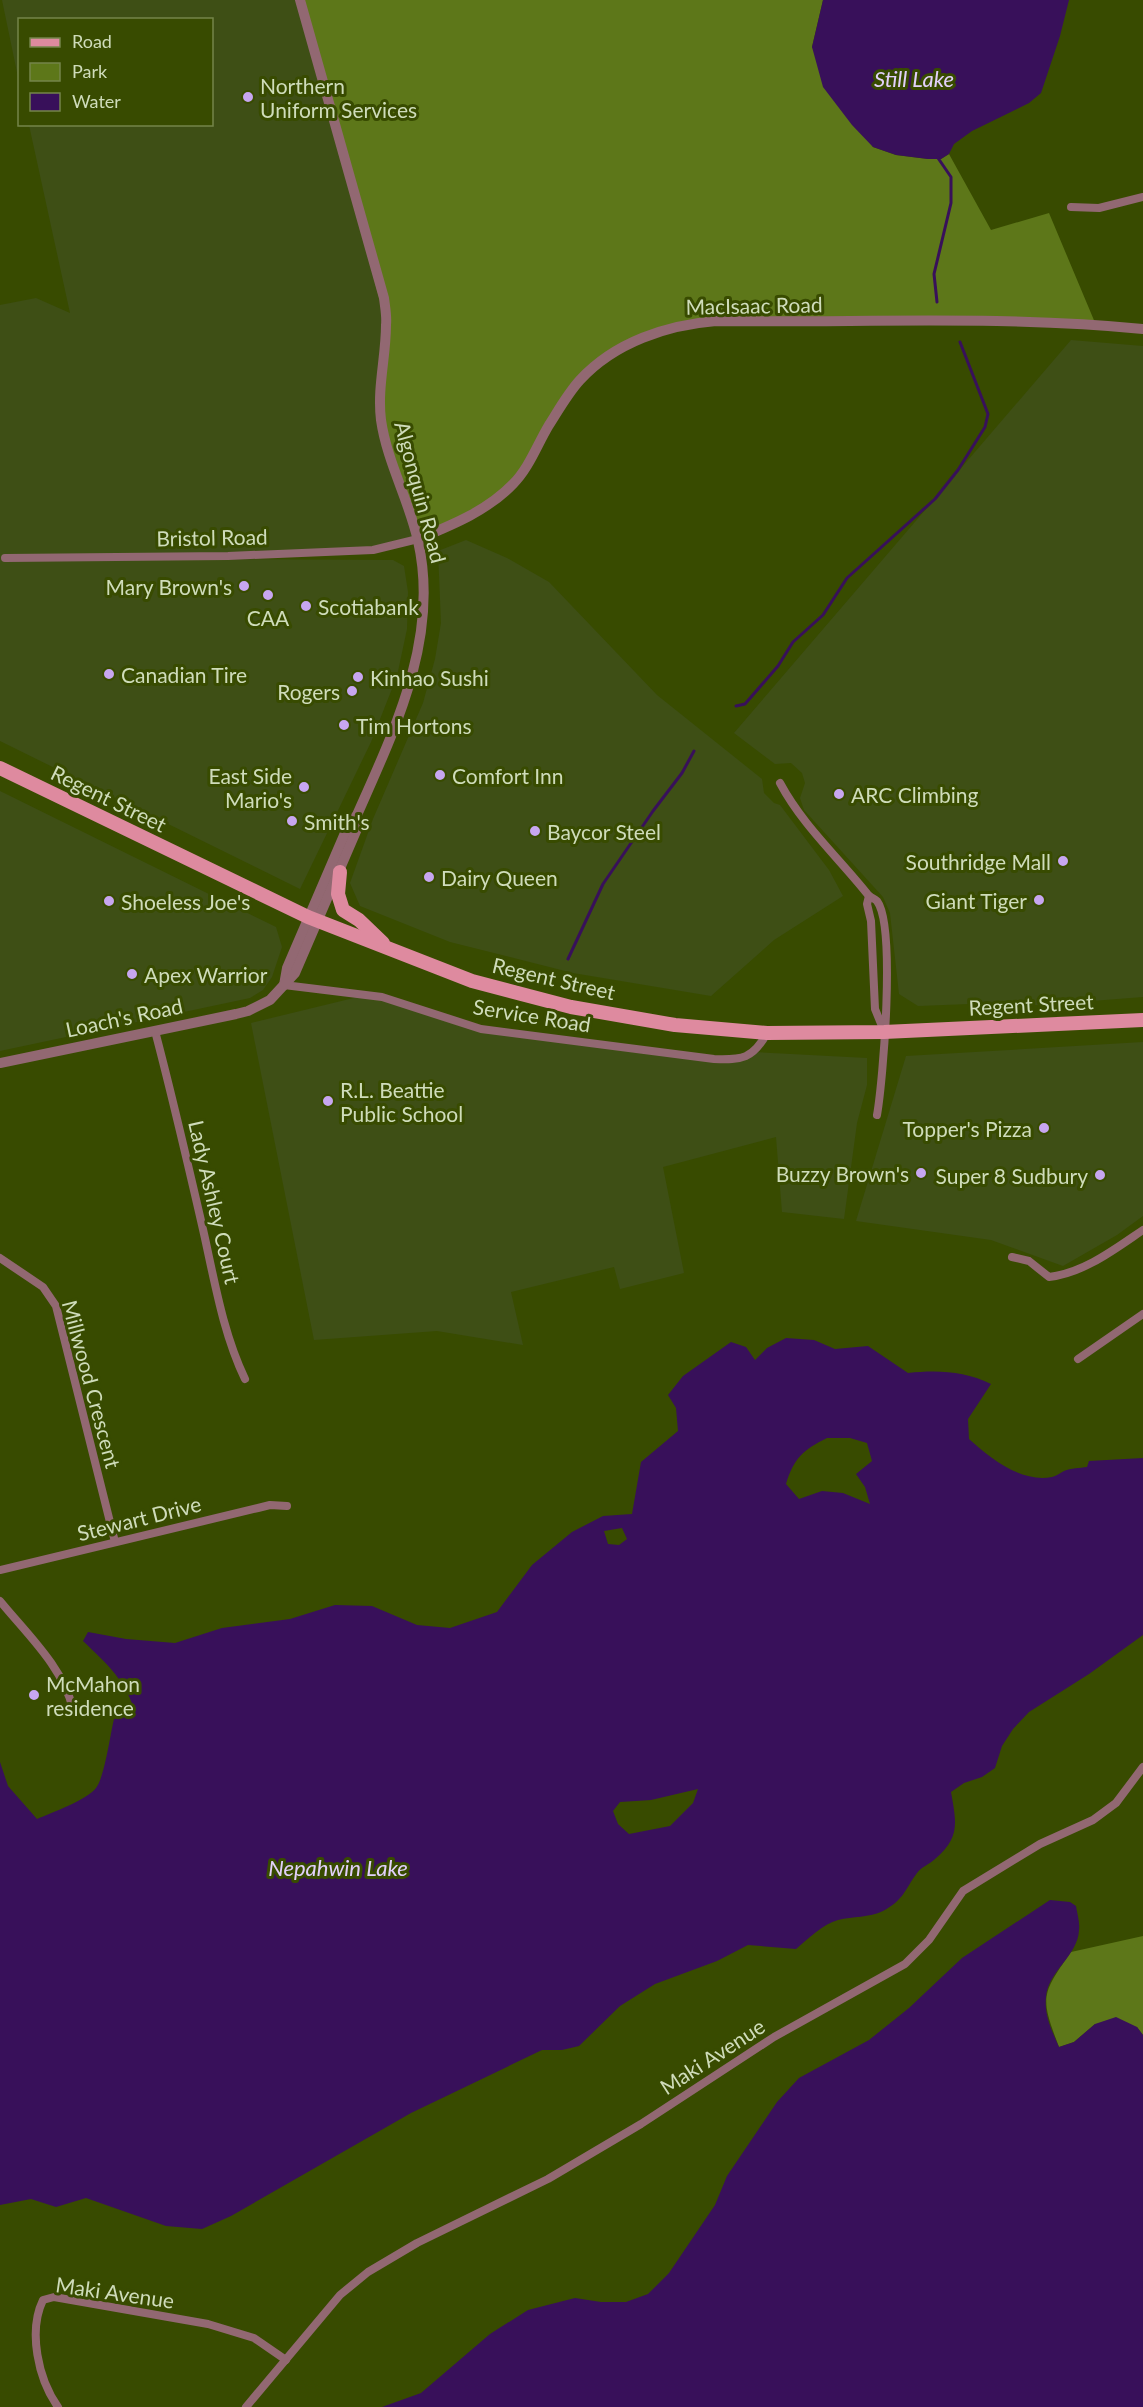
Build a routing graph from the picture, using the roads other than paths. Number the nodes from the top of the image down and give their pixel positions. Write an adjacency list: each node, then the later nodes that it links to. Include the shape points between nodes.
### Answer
1 (300, 0): 5 (street, Algonquin Road, via 384,298 381,418 385,445)
2 (1143, 197): 3 (street, via 1099,208)
3 (1071, 207)
4 (1143, 330): 5 (street, MacIsaac Road, via 980,322 716,321 662,330 610,356 580,380 548,426 527,466 492,503)
5 (418, 539): 6 (street, Bristol Road, via 373,550); 9 (street, Algonquin Road, via 425,591 422,635 413,673)
6 (6, 558)
7 (0, 768): 11 (main road, Regent Street)
8 (780, 783): 16 (street, via 803,820 869,896 875,1009)
9 (357, 815): 10 (street, Algonquin Road, via 357,829); 11 (street, Algonquin Road, via 348,826)
10 (340, 872): 11 (street, Algonquin Road); 12 (main road, via 338,894 343,910)
11 (313, 919): 12 (main road, Regent Street); 13 (street, via 287,968)
12 (389, 949): 17 (main road, Regent Street, via 472,981 571,1007 675,1025)
13 (284, 985): 15 (street, Loach's Road, via 270,1000 248,1011); 17 (street, Service Road, via 382,997 481,1029 714,1059 737,1060 755,1052)
14 (1143, 1020): 16 (main road, Regent Street)
15 (155, 1030): 18 (street, Loach's Road); 25 (street, Lady Ashley Court, via 222,1316)
16 (884, 1032): 17 (main road, Regent Street); 19 (street)
17 (767, 1033)
18 (0, 1064)
19 (877, 1116)
20 (1143, 1230): 21 (street, via 1081,1269 1062,1276 1049,1278 1029,1261)
21 (1012, 1257)
22 (0, 1258): 27 (street, Millwood Crescent, via 43,1287 56,1306)
23 (1143, 1314): 24 (street)
24 (1078, 1359)
25 (245, 1379)
26 (287, 1506): 27 (street, Stewart Drive, via 258,1508)
27 (115, 1542): 28 (street, Stewart Drive)
28 (0, 1570)
29 (0, 1601): 30 (street, via 58,1672)
30 (73, 1709)
31 (1143, 1767): 32 (street, Maki Avenue, via 1116,1803 1093,1820 1040,1844 963,1891 929,1940 905,1964 774,2037 548,2179 417,2243 368,2272 340,2295)
32 (286, 2360): 33 (street, Maki Avenue, via 254,2338 208,2324 54,2297 43,2300 36,2315 39,2366 48,2393); 34 (street, Maki Avenue)
33 (58, 2407)
34 (246, 2407)

